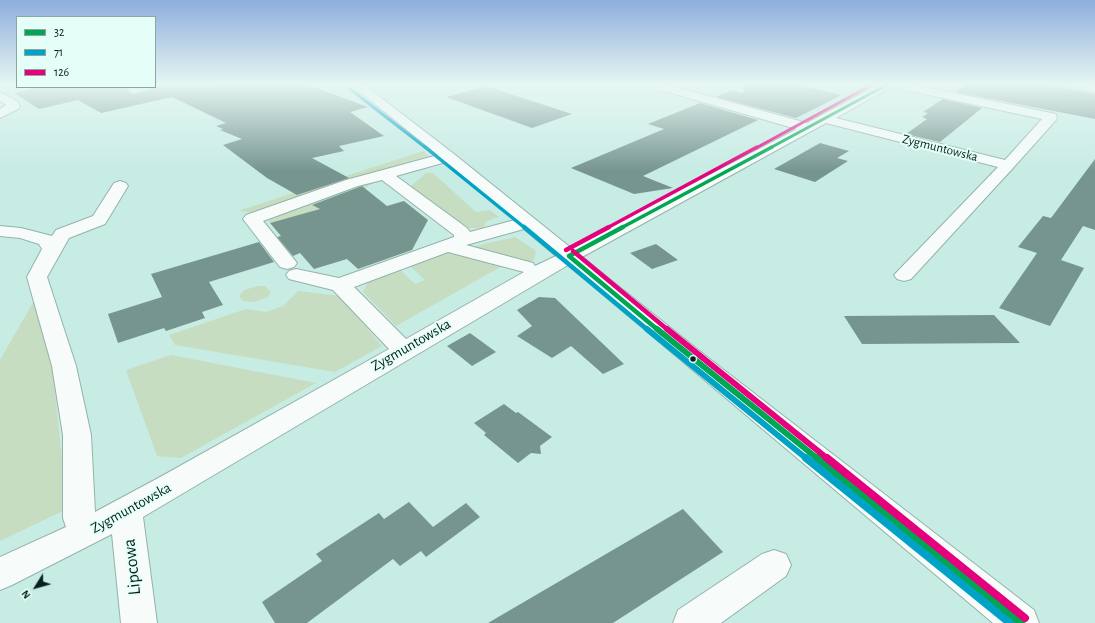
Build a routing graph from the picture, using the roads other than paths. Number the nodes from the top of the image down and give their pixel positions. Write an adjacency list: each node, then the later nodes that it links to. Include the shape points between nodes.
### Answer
1 (395, 112): 7 (street)
2 (751, 112): 6 (street)
3 (838, 112): 5 (street, Zygmuntowska)
4 (1027, 112): 8 (street, Zygmuntowska, via 1051,117)
5 (825, 119): 6 (street, Zygmuntowska); 8 (street, Zygmuntowska)
6 (810, 128): 15 (street, Zygmuntowska)
7 (449, 157): 9 (street); 11 (street)
8 (1008, 165): 17 (street, Zygmuntowska)
9 (384, 174): 13 (street, via 461,232); 18 (street, via 252,219 291,269)
10 (120, 186): 14 (street, via 99,220 62,234)
11 (529, 222): 13 (street); 15 (street)
12 (0, 231): 14 (street, via 21,233 46,240)
13 (456, 243): 16 (street); 18 (street)
14 (52, 249): 21 (street, via 37,277 62,358 77,435 79,518)
15 (569, 256): 19 (street, Zygmuntowska); 26 (street)
16 (526, 267)
17 (904, 275)
18 (340, 284): 19 (street)
19 (404, 350): 20 (street, Zygmuntowska)
20 (126, 511): 21 (street, Zygmuntowska); 24 (street, Lipcowa)
21 (84, 534): 23 (street, Zygmuntowska)
22 (774, 565): 25 (street)
23 (0, 574)
24 (139, 623)
25 (691, 623)
26 (1021, 623)

